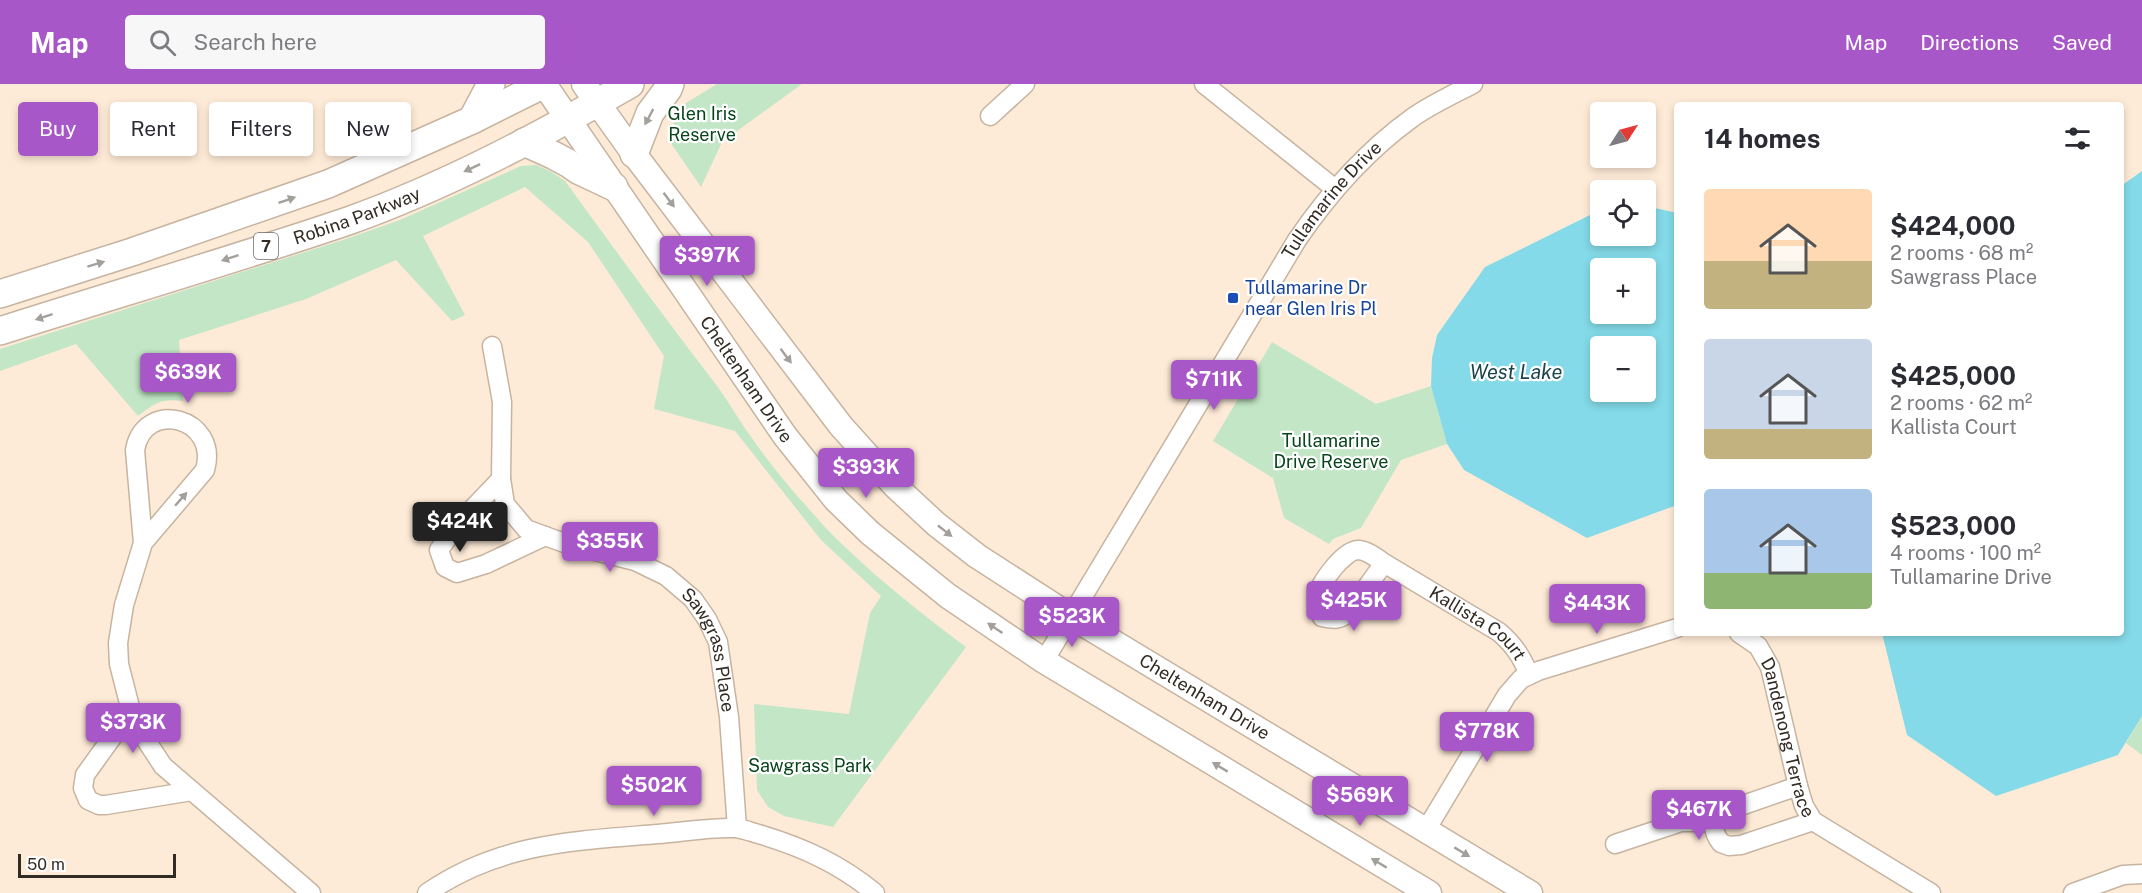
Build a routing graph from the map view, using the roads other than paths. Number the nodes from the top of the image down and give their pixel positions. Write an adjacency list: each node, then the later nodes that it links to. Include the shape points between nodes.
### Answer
1 (491, 84): 11 (main road)
2 (544, 84): 10 (main road, Cheltenham Drive); 11 (main road, Robina Parkway / 7)
3 (630, 84): 8 (main road, Robina Parkway / 7)
4 (670, 84): 13 (main road, one-way to 13, via 650,113)
5 (1025, 84): 9 (street)
6 (1204, 84): 15 (street)
7 (1473, 84): 15 (street, Tullamarine Drive, via 1413,117)
8 (591, 94): 10 (main road, Robina Parkway / 7); 13 (main road, Cheltenham Drive)
9 (990, 116)
10 (567, 119): 12 (main road, Robina Parkway / 7); 14 (main road, Cheltenham Drive)
11 (472, 120): 16 (main road, Robina Parkway / 7, one-way to 11, via 293,198)
12 (524, 142): 14 (main road); 17 (main road, Robina Parkway / 7, one-way to 17, via 417,193 348,220)
13 (634, 154): 23 (main road, Cheltenham Drive, one-way to 23, via 866,457 977,556)
14 (614, 187): 26 (main road, Cheltenham Drive, one-way to 14, via 924,578 836,500 759,401)
15 (1334, 188): 23 (street, Tullamarine Drive, via 1291,250)
16 (0, 294)
17 (0, 331)
18 (492, 346): 19 (street, Sawgrass Place, via 502,402)
19 (501, 479): 20 (street, Sawgrass Place, via 505,504 526,529); 20 (street, via 455,527 439,550 445,567 457,573)
20 (545, 536): 33 (street, Sawgrass Place, via 635,561 666,576 693,599 707,619 718,642 729,717)
21 (143, 543): 21 (street, one-way to 21, via 205,470 208,453 202,436 180,420 154,422 137,438); 28 (street, via 124,605 118,643)
22 (1384, 563): 27 (street, Kallista Court, via 1499,632 1519,653)
23 (1070, 616): 26 (street, Tullamarine Drive); 34 (main road, Cheltenham Drive)
24 (1674, 629): 27 (street)
25 (1743, 636): 29 (street, Dandenong Terrace, via 1758,646 1770,667)
26 (1044, 661): 40 (main road, Cheltenham Drive, one-way to 26)
27 (1529, 675): 34 (street, via 1511,689)
28 (131, 711): 30 (street, via 163,766); 30 (street, via 85,775 83,788 88,800 106,805)
29 (1798, 786): 31 (street, Dandenong Terrace); 32 (street, via 1726,811)
30 (192, 791): 37 (street)
31 (1813, 820): 32 (street, via 1736,846 1721,843); 42 (street, Dandenong Terrace)
32 (1714, 822): 35 (street, via 1681,822)
33 (737, 828): 38 (street, via 534,847 473,866); 39 (street, via 814,853)
34 (1426, 830): 41 (main road, Cheltenham Drive, one-way to 41)
35 (1615, 844)
36 (2142, 874): 43 (street, via 2123,875)
37 (311, 893)
38 (426, 893)
39 (875, 893)
40 (1429, 893)
41 (1530, 893)
42 (1931, 893)
43 (2073, 893)

